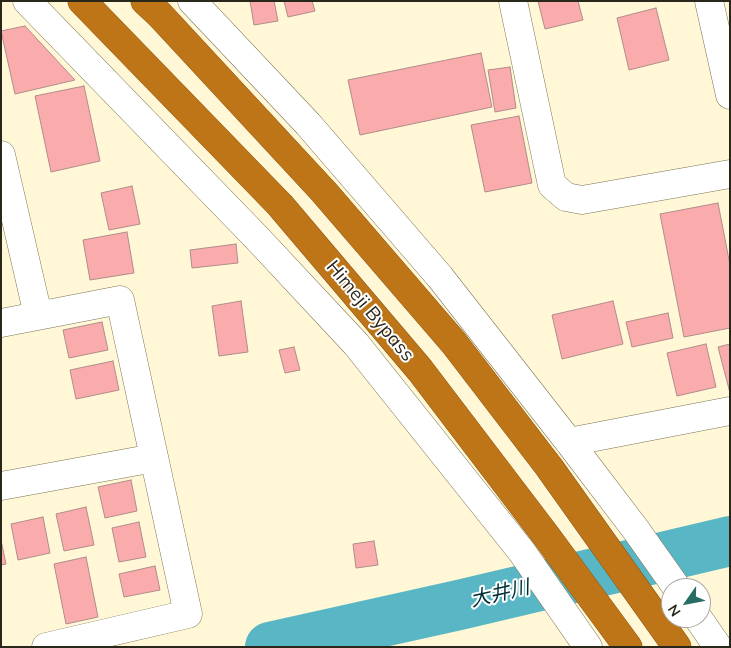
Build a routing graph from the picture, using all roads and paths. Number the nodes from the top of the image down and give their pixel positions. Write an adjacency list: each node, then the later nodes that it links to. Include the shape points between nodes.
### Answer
1 (27, 1): 18 (street, via 356,344 522,552)
2 (82, 1): 20 (highway, Himeji Bypass, via 280,205 420,370)
3 (145, 1): 21 (highway, via 324,192 454,344 549,467)
4 (192, 1): 13 (street, via 308,124 434,270)
5 (513, 1): 9 (street, via 552,185 566,197 582,200)
6 (709, 1): 7 (street)
7 (730, 95)
8 (1, 155): 10 (street)
9 (730, 174)
10 (38, 316): 11 (street); 14 (street, via 120,300)
11 (1, 323)
12 (730, 411): 13 (street)
13 (569, 442): 16 (street)
14 (154, 458): 15 (street); 19 (street, via 188,614)
15 (1, 486)
16 (670, 578)
17 (705, 628): 22 (street)
18 (586, 644)
19 (46, 647)
20 (628, 647)
21 (677, 647)
22 (718, 647)

